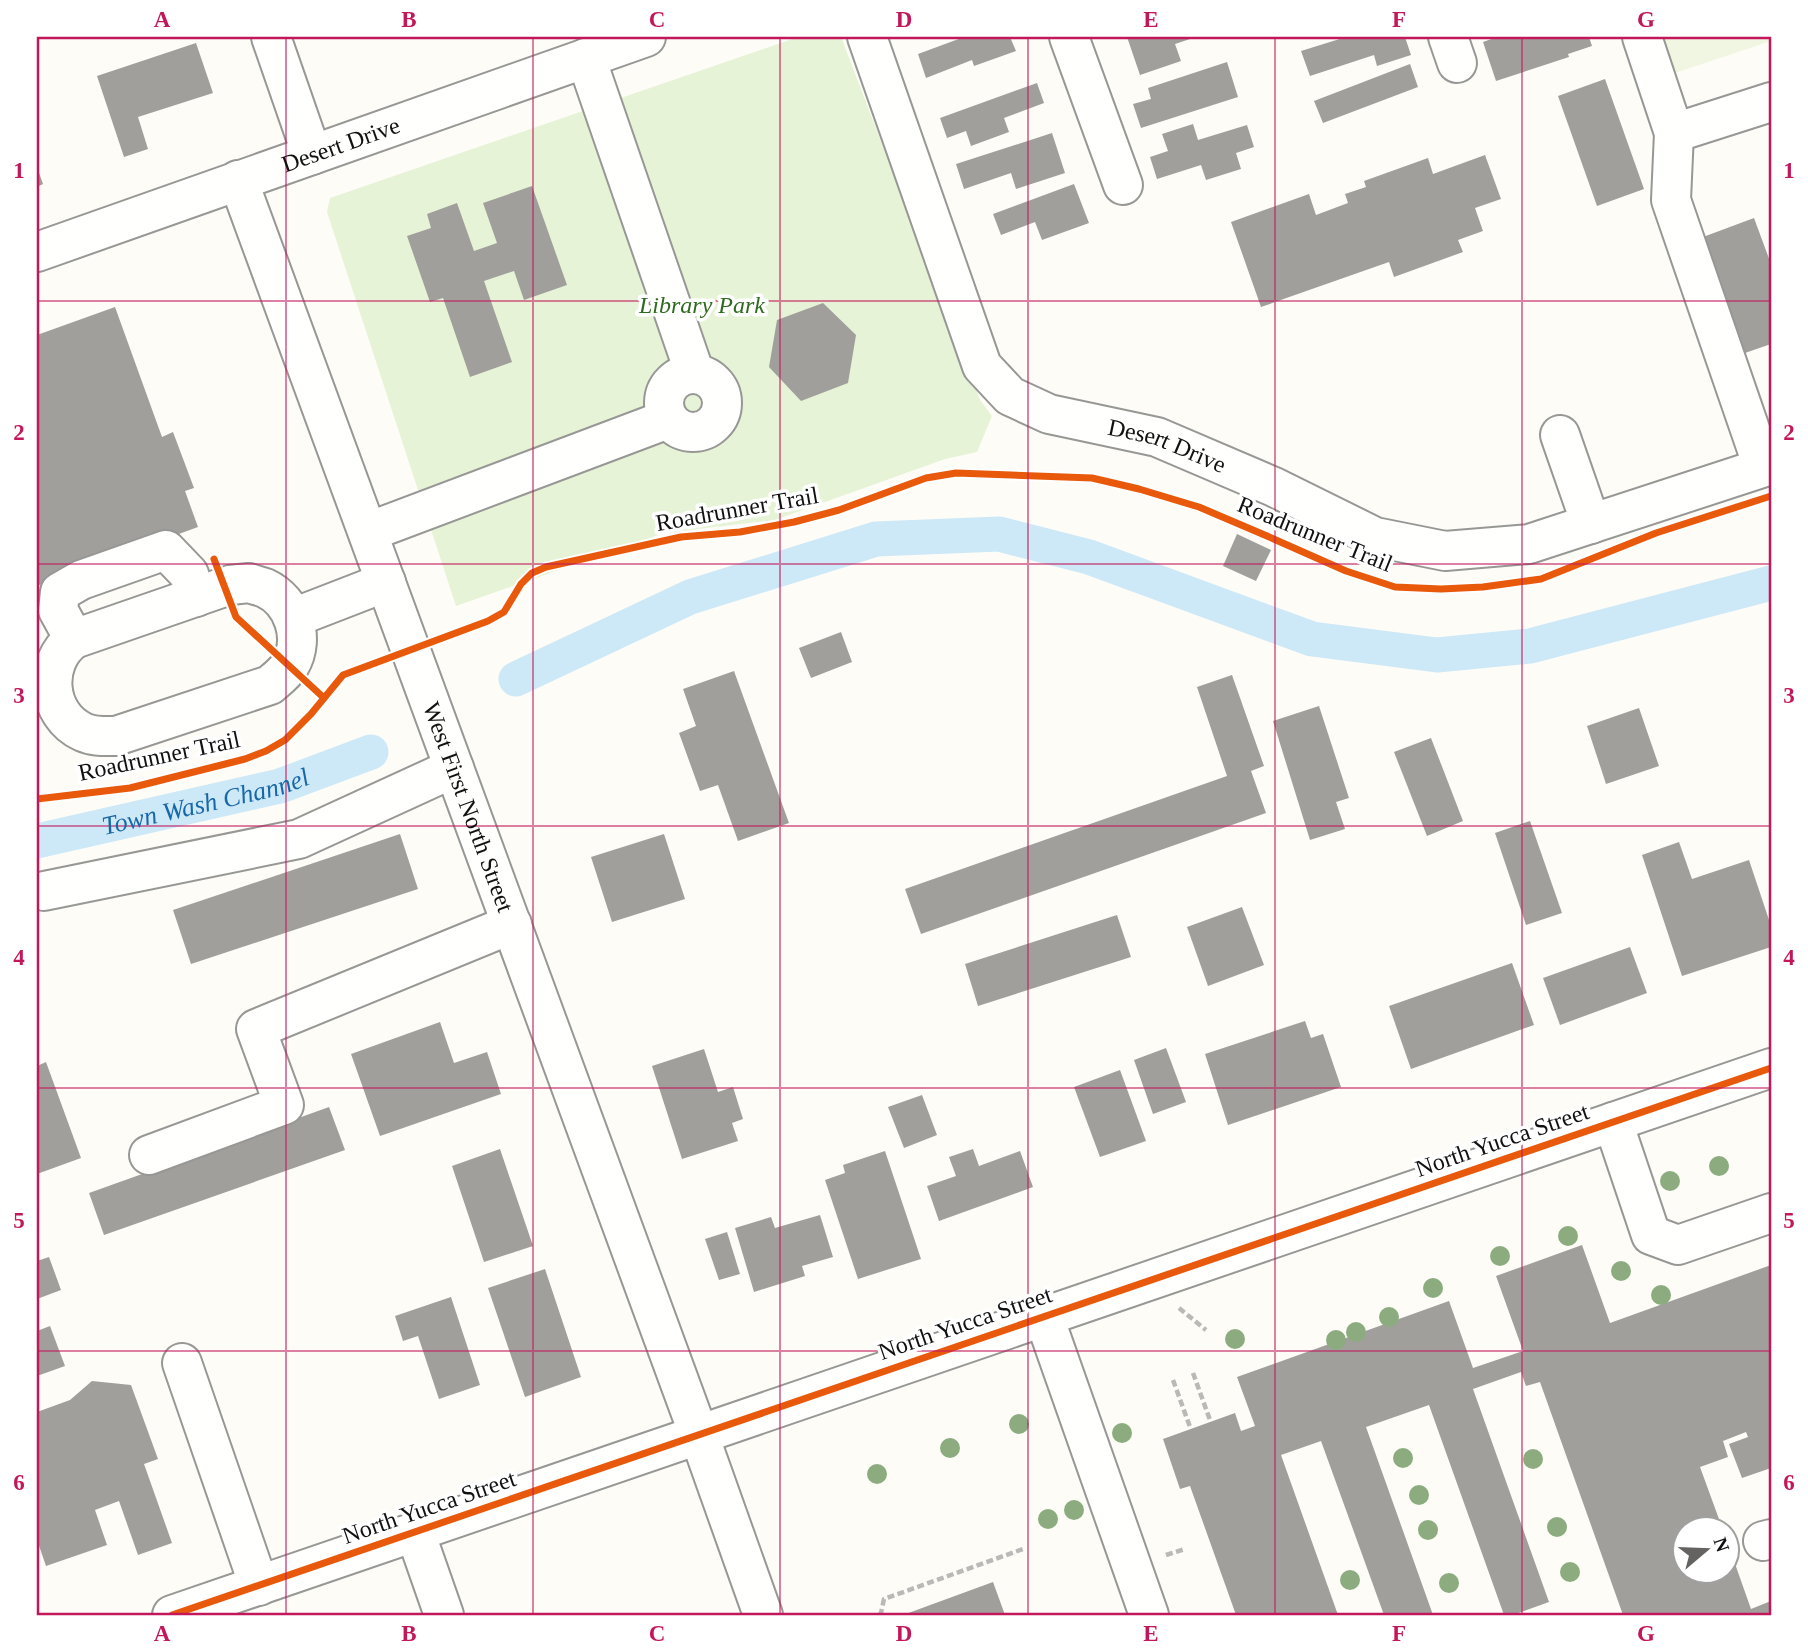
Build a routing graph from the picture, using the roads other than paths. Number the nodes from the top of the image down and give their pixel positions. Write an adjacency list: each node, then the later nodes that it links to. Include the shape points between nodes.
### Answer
1 (271, 37): 9 (street)
2 (646, 37): 6 (street, Desert Drive)
3 (867, 37): 15 (street, Desert Drive, via 982,366 1010,396 1049,414 1157,437 1375,537 1445,551 1529,544)
4 (1069, 37): 11 (street)
5 (1642, 37): 8 (street)
6 (586, 58): 9 (street, Desert Drive); 16 (street, via 695,374 681,376 667,390 664,409 668,419)
7 (1771, 102): 8 (street)
8 (1674, 133): 14 (street, via 1671,200)
9 (312, 155): 10 (street, Desert Drive)
10 (239, 180): 12 (street, Desert Drive); 16 (street, West First North Street)
11 (1123, 185)
12 (37, 252)
13 (1560, 435): 15 (street)
14 (1767, 466): 15 (street, Desert Drive)
15 (1591, 524)
16 (368, 532): 17 (street, West First North Street)
17 (386, 582): 19 (street); 21 (street, West First North Street)
18 (196, 597): 19 (street, via 249,583 279,597); 20 (street); 20 (street, via 189,574 166,550 60,592 58,610)
19 (293, 618): 20 (street, via 297,644 290,666 270,685 116,736 97,737 81,731 57,707 52,674 57,658)
20 (74, 639)
21 (454, 768): 22 (street, via 299,839); 23 (street, West First North Street)
22 (44, 891)
23 (512, 924): 26 (street, via 256,1029 284,1105); 30 (street, West First North Street)
24 (1771, 1068): 25 (street, North Yucca Street)
25 (1613, 1122): 27 (street, via 1651,1234 1678,1245); 28 (street, North Yucca Street)
26 (149, 1155)
27 (1771, 1213)
28 (1044, 1317): 30 (street, North Yucca Street); 36 (street)
29 (182, 1363): 32 (street)
30 (699, 1435): 31 (street, North Yucca Street); 35 (street, West First North Street)
31 (415, 1532): 32 (street, North Yucca Street); 34 (street)
32 (259, 1586): 33 (street, North Yucca Street)
33 (195, 1611)
34 (444, 1615)
35 (763, 1615)
36 (1149, 1615)

